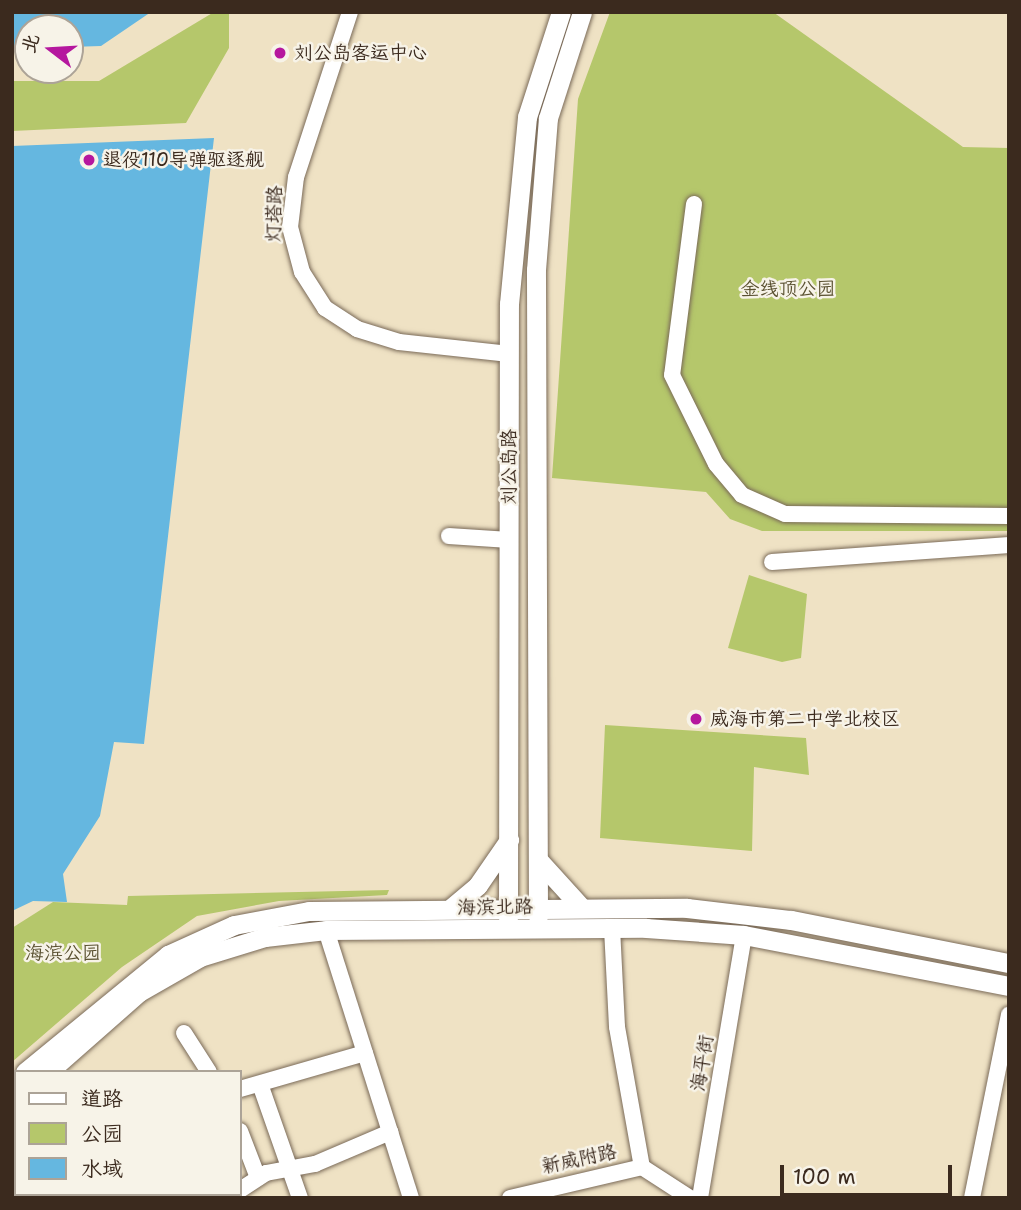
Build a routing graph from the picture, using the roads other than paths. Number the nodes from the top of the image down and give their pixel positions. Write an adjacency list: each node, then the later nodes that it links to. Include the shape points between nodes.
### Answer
1 (350, 12): 5 (street, 灯塔路, via 296,177 290,227 302,272 326,307 357,329 399,342)
2 (561, 12): 5 (main road, 刘公岛路, via 527,117 519,165)
3 (582, 12): 12 (main road, 刘公岛路, via 548,118 536,270)
4 (694, 204): 6 (street, via 672,375 716,464 742,495 785,514)
5 (509, 354): 8 (main road, 刘公岛路)
6 (1009, 516)
7 (449, 537): 8 (street)
8 (509, 541): 11 (main road, 刘公岛路)
9 (1009, 545): 10 (street)
10 (772, 562)
11 (510, 839): 13 (main road, 刘公岛路); 16 (main road, via 478,886)
12 (540, 862): 14 (main road, 刘公岛路); 15 (main road)
13 (508, 906): 14 (main road, 海滨北路); 16 (main road, 海滨北路); 18 (main road, 刘公岛路)
14 (538, 906): 15 (main road, 海滨北路); 17 (main road, 刘公岛路)
15 (580, 906): 22 (main road, 海滨北路, via 746,914)
16 (451, 908): 27 (main road, 海滨北路, via 309,911 234,925 168,955 129,982)
17 (537, 927): 18 (main road, 海滨北路); 19 (main road, 海滨北路)
18 (508, 928): 20 (main road, 海滨北路)
19 (612, 928): 21 (main road, 海滨北路); 34 (street, via 617,1027)
20 (326, 930): 26 (street); 28 (main road, 海滨北路, via 265,937 200,957 139,992)
21 (744, 935): 23 (main road, 海滨北路); 42 (street, 海平街)
22 (1009, 963)
23 (1009, 986)
24 (1009, 1015): 43 (street)
25 (184, 1032): 29 (street)
26 (365, 1053): 30 (street); 32 (street)
27 (27, 1070)
28 (50, 1070)
29 (208, 1070)
30 (260, 1084): 31 (street); 35 (street)
31 (242, 1089)
32 (390, 1132): 35 (street); 39 (street)
33 (242, 1136): 36 (street)
34 (642, 1167): 40 (street, 新威附路); 41 (street, 新威附路)
35 (290, 1169): 36 (street); 38 (street)
36 (258, 1178): 37 (street)
37 (242, 1189)
38 (300, 1198)
39 (411, 1198)
40 (510, 1198)
41 (690, 1198)
42 (701, 1198)
43 (972, 1198)

